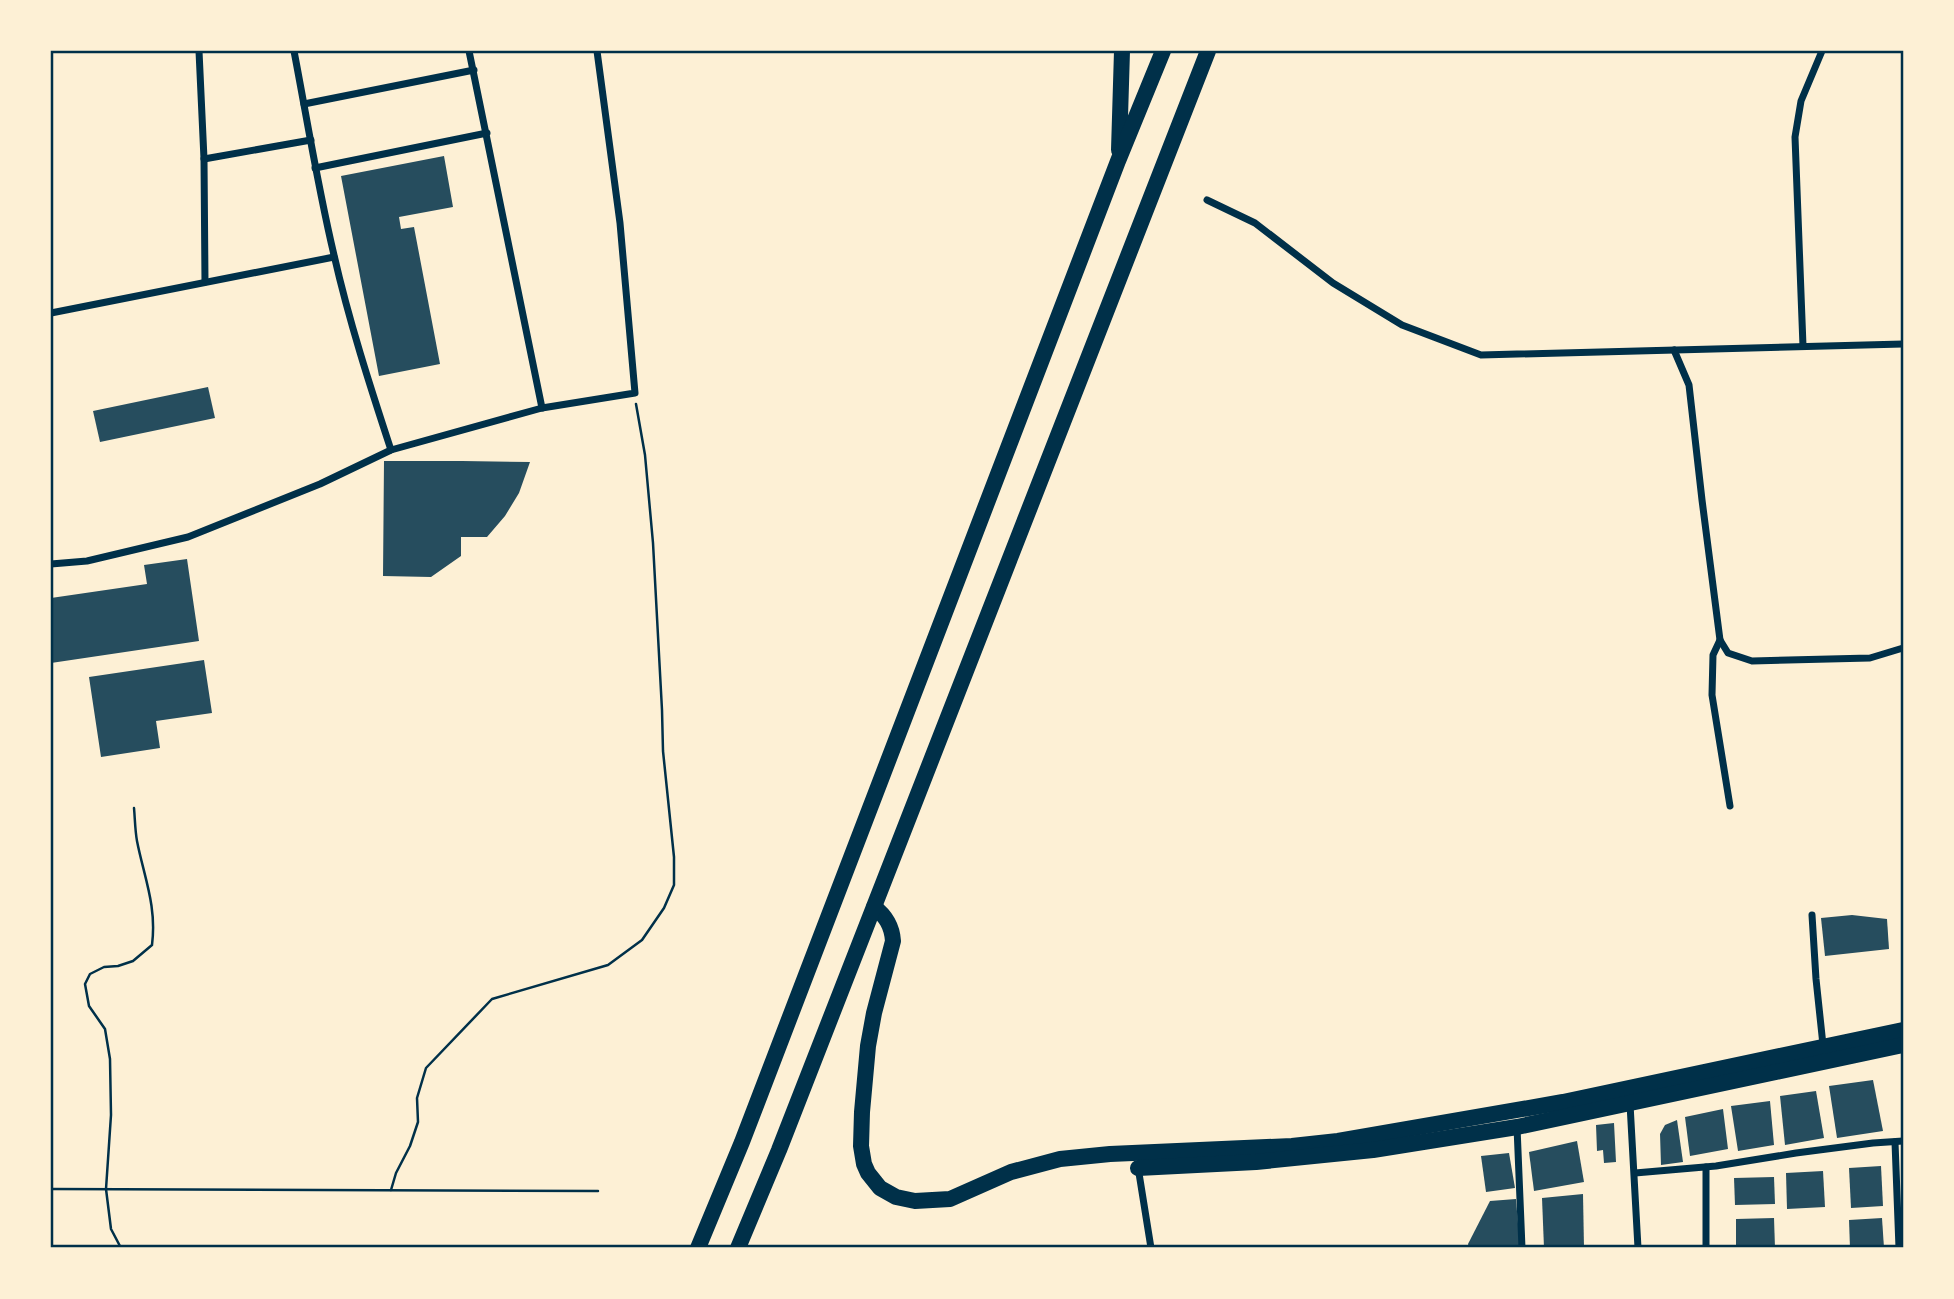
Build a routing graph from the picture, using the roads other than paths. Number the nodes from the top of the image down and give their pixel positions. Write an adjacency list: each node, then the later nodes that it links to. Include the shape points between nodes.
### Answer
1 (199, 51): 13 (street)
2 (294, 51): 10 (street)
3 (470, 51): 9 (street)
4 (597, 51): 23 (street, via 620,223 635,393)
5 (1122, 51): 14 (main road)
6 (1163, 51): 14 (main road)
7 (1208, 51): 29 (main road)
8 (1822, 51): 21 (street, via 1801,101 1795,137)
9 (474, 70): 10 (street); 11 (street)
10 (304, 104): 12 (street)
11 (487, 133): 15 (street); 23 (street)
12 (311, 140): 13 (street); 15 (street)
13 (204, 159): 18 (street)
14 (1118, 161): 40 (main road)
15 (315, 168): 17 (street)
16 (1207, 200): 22 (street, via 1255,223 1333,283 1402,325 1481,355)
17 (334, 257): 18 (street); 24 (street)
18 (205, 282): 19 (street)
19 (51, 313)
20 (1903, 344): 21 (street)
21 (1803, 346): 22 (street)
22 (1674, 350): 26 (street, via 1689,385)
23 (542, 408): 24 (street)
24 (391, 450): 25 (street, via 188,537 87,561)
25 (51, 564)
26 (1720, 640): 27 (street, via 1728,653 1752,661 1870,658); 28 (street, via 1713,655 1712,695)
27 (1903, 648)
28 (1730, 806)
29 (874, 907): 37 (main road, via 886,918 893,941 868,1046 862,1112 864,1164 880,1188 896,1197 938,1201 1035,1165 1085,1155); 41 (main road)
30 (1812, 915): 33 (street)
31 (1903, 1030): 33 (main road)
32 (1903, 1045): 34 (main road)
33 (1823, 1046): 37 (main road, via 1563,1102 1350,1139)
34 (1630, 1103): 35 (main road); 39 (street)
35 (1517, 1127): 37 (main road, via 1373,1150 1256,1162); 43 (street)
36 (1899, 1142): 38 (street); 46 (street)
37 (1137, 1160): 42 (street)
38 (1706, 1167): 39 (street); 45 (street)
39 (1635, 1173): 44 (street)
40 (698, 1248)
41 (738, 1248)
42 (1151, 1248)
43 (1522, 1248)
44 (1638, 1248)
45 (1706, 1248)
46 (1899, 1248)

